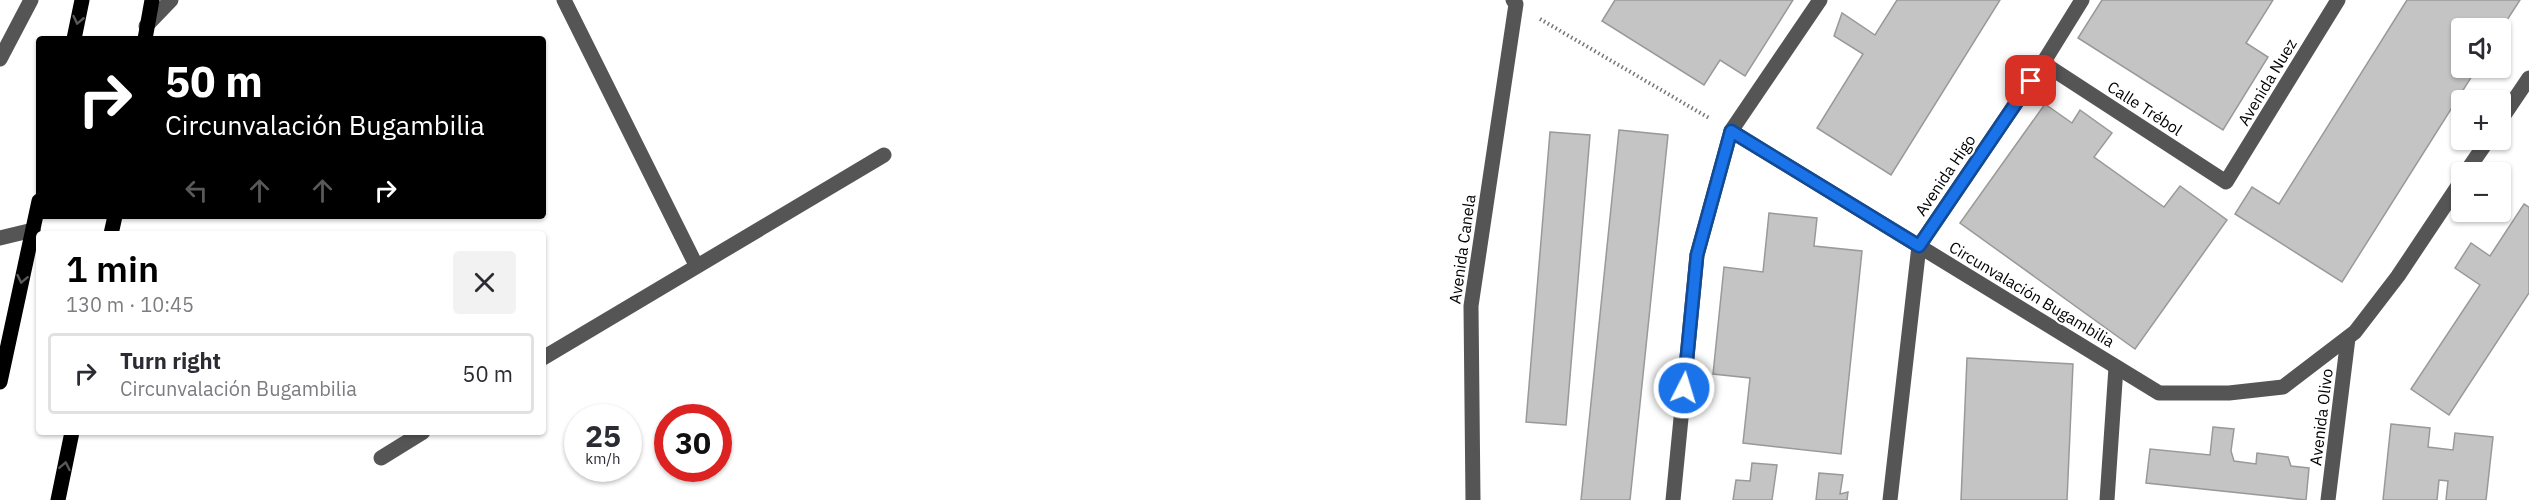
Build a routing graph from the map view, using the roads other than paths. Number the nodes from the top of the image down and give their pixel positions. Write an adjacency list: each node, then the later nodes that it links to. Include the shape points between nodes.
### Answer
1 (30, 0): 12 (street)
2 (82, 0): 11 (main road, one-way to 11)
3 (152, 0): 10 (main road)
4 (171, 0): 10 (street)
5 (564, 0): 24 (street)
6 (1820, 0): 16 (street)
7 (2082, 0): 13 (street, Avenida Higo)
8 (2338, 0): 18 (street, Avenida Nuez)
9 (1514, 2): 33 (street, Avenida Canela, via 1471,306)
10 (146, 32)
11 (75, 36)
12 (0, 59)
13 (2043, 63): 18 (street, Calle Trébol); 23 (street, Avenida Higo)
14 (2529, 78): 15 (street)
15 (2511, 105)
16 (1731, 131): 23 (street, Circunvalación Bugambilia); 34 (street, via 1697,255)
17 (884, 155): 24 (street)
18 (2226, 182)
19 (2451, 196): 25 (street, Circunvalación Bugambilia, via 2398,276)
20 (36, 216): 21 (main road)
21 (33, 230): 22 (street); 28 (main road, one-way to 28)
22 (0, 238)
23 (1919, 246): 27 (street, Circunvalación Bugambilia); 35 (street, Avenida Higo)
24 (696, 265): 26 (street)
25 (2349, 338): 27 (street, Circunvalación Bugambilia, via 2283,387 2229,393 2159,393); 37 (street, Avenida Olivo)
26 (546, 356)
27 (2116, 367): 36 (street)
28 (0, 382)
29 (71, 435): 32 (main road, one-way to 29)
30 (418, 435): 31 (street)
31 (381, 458)
32 (58, 500)
33 (1473, 500)
34 (1673, 500)
35 (1890, 500)
36 (2106, 500)
37 (2328, 500)

